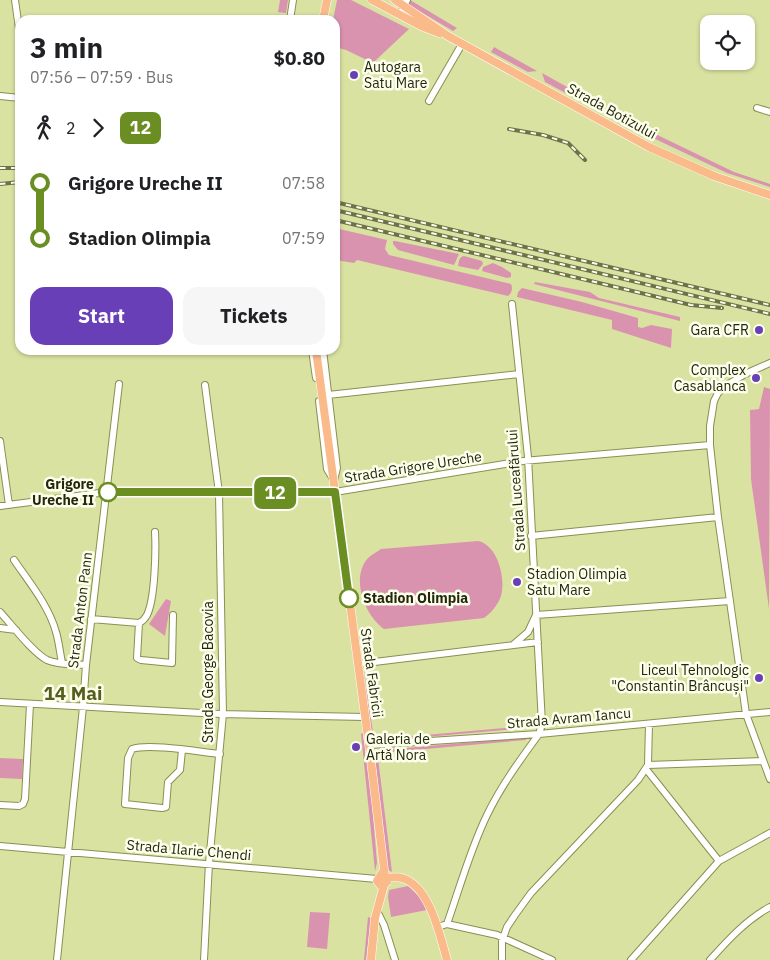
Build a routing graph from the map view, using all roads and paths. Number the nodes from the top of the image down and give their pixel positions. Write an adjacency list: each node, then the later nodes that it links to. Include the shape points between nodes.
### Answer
1 (15, 0): 7 (street)
2 (293, 0): 8 (street)
3 (327, 0): 9 (main road)
4 (372, 0): 10 (main road, Strada Botizului)
5 (395, 0): 6 (main road, Strada Botizului)
6 (406, 4): 10 (street); 11 (main road, Strada Botizului)
7 (17, 15)
8 (291, 15)
9 (324, 15)
10 (400, 15): 11 (main road, Strada Botizului)
11 (448, 36): 12 (main road, Strada Botizului)
12 (462, 44): 15 (street); 18 (main road, Strada Botizului, via 649,147 714,176)
13 (0, 96): 14 (street)
14 (15, 98)
15 (429, 101)
16 (757, 108): 17 (street)
17 (770, 112)
18 (770, 195)
19 (512, 304): 24 (street, Strada Luceafărului)
20 (313, 355): 31 (street, Strada Fabricii, via 327,469)
21 (317, 355): 31 (main road, Strada Fabricii)
22 (324, 355): 27 (street, Strada Fabricii)
23 (770, 363): 29 (street, via 745,374 718,393 712,411)
24 (518, 374): 27 (street); 30 (street, Strada Luceafărului)
25 (119, 384): 32 (street, Strada Anton Pann)
26 (205, 385): 34 (street, Strada George Bacovia)
27 (328, 395): 31 (street, Strada Fabricii, via 337,468)
28 (0, 442): 35 (street)
29 (710, 445): 30 (street, Strada Grigore Ureche); 37 (street)
30 (528, 461): 33 (street, Strada Grigore Ureche); 39 (street, Strada Luceafărului)
31 (334, 480): 33 (main road, Strada Fabricii)
32 (108, 492): 34 (street, Strada Grigore Ureche); 35 (street, Strada Grigore Ureche); 45 (street, Strada Anton Pann)
33 (335, 492): 34 (street, Strada Grigore Ureche); 52 (main road, Strada Fabricii)
34 (218, 493): 58 (street, Strada George Bacovia)
35 (9, 505): 36 (street, Strada Grigore Ureche)
36 (0, 506)
37 (718, 517): 39 (street); 41 (street)
38 (155, 532): 46 (street, via 150,605 146,618)
39 (532, 536): 43 (street, Strada Luceafărului)
40 (14, 560): 51 (street, via 50,617)
41 (730, 601): 43 (street); 59 (street)
42 (0, 612): 48 (street)
43 (536, 615): 49 (street, Strada Luceafărului); 50 (street, via 528,632)
44 (173, 616): 46 (street, via 172,663 136,658)
45 (91, 619): 46 (street); 53 (street, Strada Anton Pann)
46 (139, 623)
47 (0, 628): 48 (street)
48 (16, 630): 51 (street, via 40,655)
49 (538, 642): 50 (street); 62 (street, Strada Luceafărului, via 542,724)
50 (514, 644): 52 (street)
51 (62, 663): 53 (street)
52 (358, 664): 60 (main road, Strada Fabricii)
53 (86, 665): 56 (street, Strada Anton Pann)
54 (0, 702): 55 (street)
55 (30, 704): 56 (street); 69 (street, via 25,799 19,806)
56 (83, 706): 58 (street); 72 (street, Strada Anton Pann)
57 (770, 712): 59 (street, Strada Avram Iancu)
58 (223, 714): 60 (street); 65 (street, Strada George Bacovia)
59 (746, 714): 61 (street, Strada Avram Iancu); 66 (street)
60 (365, 717): 63 (main road, Strada Fabricii)
61 (650, 724): 62 (street, Strada Avram Iancu); 67 (street)
62 (539, 734): 63 (street, Strada Avram Iancu); 78 (street, via 486,816)
63 (370, 746): 75 (main road, Strada Fabricii)
64 (182, 750): 64 (street, via 132,749 128,758 125,804 166,807 168,782 179,773); 65 (street)
65 (220, 754): 74 (street, Strada George Bacovia)
66 (763, 760): 67 (street); 68 (street)
67 (647, 767): 73 (street); 80 (street, via 531,894 514,915)
68 (770, 779)
69 (0, 806)
70 (770, 833): 73 (street)
71 (0, 846): 72 (street, Strada Ilarie Chendi)
72 (67, 853): 74 (street, Strada Ilarie Chendi); 81 (street, Strada Anton Pann)
73 (719, 861): 88 (street)
74 (209, 863): 75 (street, Strada Ilarie Chendi); 82 (street, Strada George Bacovia)
75 (383, 879): 77 (main road, Strada Fabricii); 79 (main road, via 406,880 413,884 424,897)
76 (770, 907): 89 (street, via 737,930)
77 (377, 912): 83 (main road, Strada Fabricii); 84 (street)
78 (447, 924): 79 (street); 80 (street)
79 (438, 927): 85 (main road)
80 (503, 937): 86 (street); 87 (street)
81 (57, 960)
82 (204, 960)
83 (371, 960)
84 (395, 960)
85 (447, 960)
86 (502, 960)
87 (552, 960)
88 (631, 960)
89 (710, 960)

